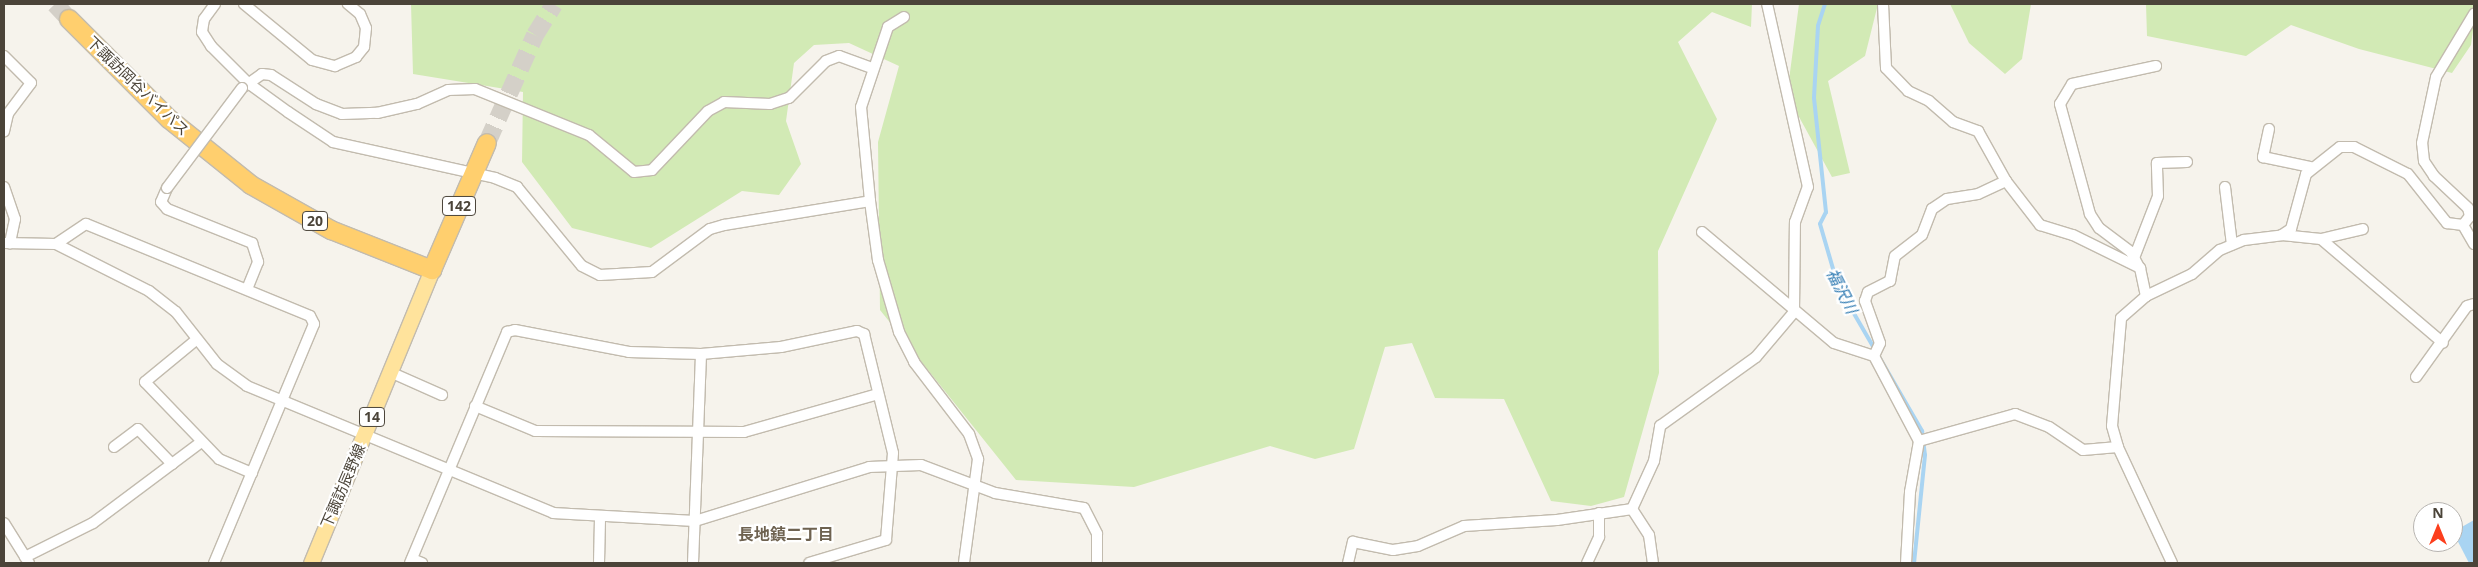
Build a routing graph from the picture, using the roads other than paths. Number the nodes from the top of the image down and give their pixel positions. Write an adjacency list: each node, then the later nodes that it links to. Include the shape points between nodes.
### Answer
1 (215, 4): 12 (street, via 204,19 202,32)
2 (244, 4): 3 (street, via 312,60 335,66 356,58 364,47 366,28 360,14)
3 (348, 4)
4 (1767, 4): 38 (street, via 1808,187 1795,222)
5 (1883, 4): 19 (street, via 1886,68 1908,91 1929,101 1953,122 1978,131)
6 (2474, 14): 23 (street, via 2436,76 2422,144 2424,161 2434,176 2468,208 2470,216)
7 (904, 18): 11 (street, via 888,27)
8 (69, 19): 33 (highway, 下諏訪岡谷バイパス / 20, via 170,119 210,152 344,227)
9 (4, 56): 14 (street, via 31,83 8,114)
10 (2156, 66): 32 (street, via 2072,84 2060,104 2090,214 2099,228)
11 (872, 68): 12 (street, via 839,56 826,61 789,98 770,104 724,102 708,111 652,170 634,172 589,135 475,88 448,90 417,104 377,113 342,114 316,104 271,75); 22 (street, via 861,108)
12 (245, 86): 18 (street, via 333,142); 35 (street, bridge, via 167,188 161,202 167,209 252,243 258,262)
13 (2269, 129): 17 (street, via 2263,157)
14 (4, 132)
15 (487, 143): 18 (highway, 142)
16 (2187, 162): 32 (street, via 2157,163 2158,196)
17 (2311, 167): 23 (street, via 2340,147 2354,147 2408,174 2448,223); 26 (street, via 2291,228)
18 (473, 174): 22 (street, via 517,187 582,266 600,275 652,272 710,229 724,225); 33 (highway, 142)
19 (2006, 181): 34 (street, via 2040,225 2073,235); 42 (street, via 1978,194 1947,199 1932,209 1922,235 1895,256 1890,281 1868,292 1864,301 1880,343)
20 (4, 187): 28 (street, via 15,219)
21 (2225, 187): 31 (street)
22 (870, 201): 59 (street, via 878,260 900,332 914,362 969,434 978,459)
23 (2462, 225): 30 (street)
24 (2363, 228): 27 (street)
25 (1702, 232): 38 (street)
26 (2282, 235): 27 (street); 31 (street)
27 (2321, 239): 40 (street)
28 (7, 243): 29 (street)
29 (56, 244): 35 (street, via 86,224); 39 (street, via 149,290 176,312)
30 (2474, 244)
31 (2232, 245): 36 (street, via 2192,274)
32 (2134, 258): 34 (street)
33 (434, 267): 43 (main road, 下諏訪辰野線 / 14)
34 (2140, 268): 36 (street)
35 (248, 289): 47 (street, via 310,316 314,324)
36 (2146, 296): 54 (street, via 2121,318 2112,426)
37 (2474, 304): 40 (street, via 2467,306)
38 (1794, 312): 42 (street, via 1834,342); 60 (street, via 1756,358 1660,426 1654,461)
39 (196, 340): 47 (street, via 247,386); 52 (street, via 145,382)
40 (2443, 343): 44 (street)
41 (701, 354): 45 (street, via 781,347 857,331 864,334); 48 (street, via 629,352 516,330 507,332); 49 (street)
42 (1874, 356): 51 (street)
43 (390, 372): 46 (street); 50 (main road, 下諏訪辰野線 / 14)
44 (2416, 377)
45 (878, 394): 49 (street, via 744,432); 56 (street)
46 (442, 395)
47 (281, 402): 50 (street); 58 (street)
48 (476, 406): 49 (street, via 535,431); 57 (street)
49 (699, 433): 63 (street)
50 (364, 436): 57 (street); 68 (main road, 下諏訪辰野線 / 14)
51 (1920, 441): 54 (street, via 2015,414 2049,427 2084,450); 77 (street, via 1910,492)
52 (200, 443): 55 (street); 58 (street, via 219,459)
53 (114, 447): 55 (street, via 138,429)
54 (2118, 447): 78 (street)
55 (172, 464): 65 (street, via 93,523)
56 (894, 464): 59 (street, via 921,465); 63 (street, via 869,467); 71 (street, via 886,540)
57 (448, 471): 62 (street, via 553,513); 66 (street)
58 (252, 473): 67 (street)
59 (975, 484): 72 (street); 73 (street, via 995,493 1084,508 1097,534)
60 (1632, 509): 61 (street); 76 (street, via 1649,535)
61 (1599, 513): 74 (street, via 1464,526 1418,546 1393,550 1354,542); 75 (street, via 1599,537)
62 (600, 519): 63 (street); 69 (street)
63 (695, 521): 70 (street)
64 (4, 522): 65 (street)
65 (27, 560)
66 (415, 562)
67 (214, 563)
68 (311, 563)
69 (599, 563)
70 (693, 563)
71 (809, 563)
72 (964, 563)
73 (1097, 563)
74 (1348, 563)
75 (1587, 563)
76 (1653, 563)
77 (1906, 563)
78 (2172, 563)

